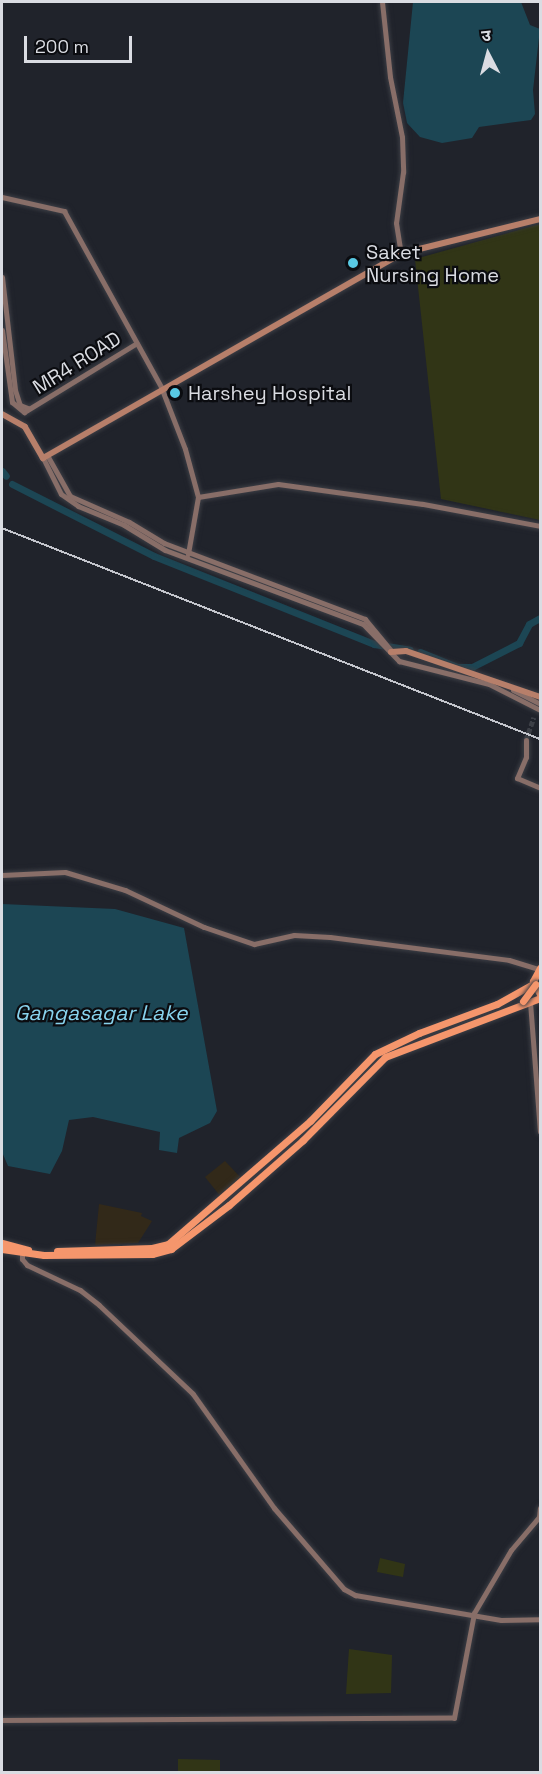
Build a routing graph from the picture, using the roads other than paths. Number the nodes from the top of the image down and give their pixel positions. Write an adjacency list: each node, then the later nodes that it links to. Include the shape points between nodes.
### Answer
1 (382, 2): 4 (street, via 390,77 402,137 403,172 396,223)
2 (2, 197): 7 (street, via 64,211)
3 (540, 217): 4 (main road)
4 (401, 252): 8 (main road)
5 (2, 277): 9 (street, MR4 ROAD, via 16,396 22,407)
6 (2, 330): 9 (street, MR4 ROAD, via 12,402 19,410)
7 (137, 343): 8 (street); 9 (street, MR4 ROAD)
8 (162, 388): 11 (main road); 12 (street)
9 (33, 409)
10 (2, 414): 11 (main road, via 30,433)
11 (43, 453): 14 (street, via 66,499)
12 (198, 497): 13 (street, via 278,484 423,504); 14 (street)
13 (540, 526)
14 (188, 555): 15 (street, via 365,619)
15 (389, 651): 16 (main road, via 401,651); 17 (street, via 431,668 490,681); 18 (street, via 408,664 489,684)
16 (540, 697)
17 (540, 704)
18 (540, 711): 19 (street)
19 (534, 717)
20 (526, 740): 21 (street, via 526,757 517,778)
21 (540, 788)
22 (2, 875): 23 (street, via 65,873 125,890 204,927 254,944 294,935 330,937 509,960)
23 (540, 970): 24 (highway)
24 (534, 984): 25 (highway, bridge); 26 (highway, bridge); 29 (highway, via 497,1004 375,1054 310,1121)
25 (540, 995): 26 (highway)
26 (526, 1001): 27 (street); 28 (highway, via 385,1052 301,1137); 30 (highway, via 385,1057 314,1131)
27 (540, 1132)
28 (228, 1201): 29 (highway); 30 (highway)
29 (207, 1209): 33 (highway, via 174,1239 157,1248)
30 (214, 1217): 33 (highway, via 177,1246 161,1252)
31 (2, 1244): 33 (highway)
32 (2, 1249): 33 (highway)
33 (22, 1252): 35 (street, via 27,1264 80,1290 99,1305 193,1394 274,1508 344,1589 355,1595)
34 (540, 1508): 35 (street, via 539,1517 517,1543)
35 (474, 1613): 36 (street, via 501,1620); 37 (street, via 458,1714 452,1718)
36 (540, 1619)
37 (2, 1720)

